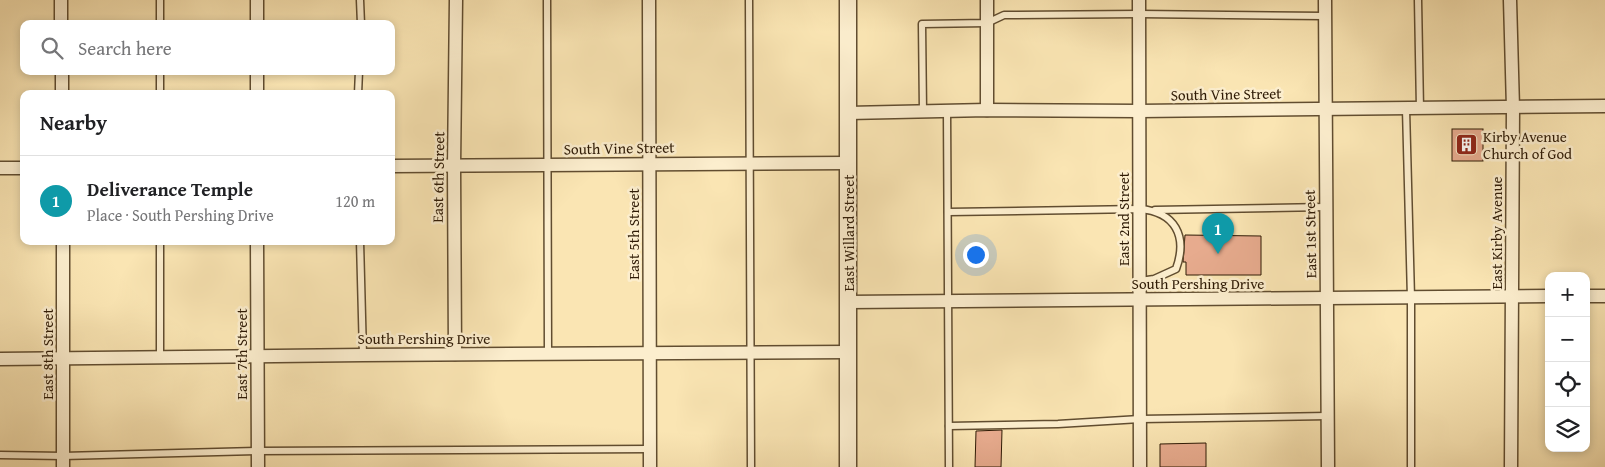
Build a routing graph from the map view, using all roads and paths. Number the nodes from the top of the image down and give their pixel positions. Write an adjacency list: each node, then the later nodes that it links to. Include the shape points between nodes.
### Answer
1 (61, 0): 17 (street)
2 (160, 0): 18 (lane)
3 (257, 0): 19 (street)
4 (360, 0): 20 (lane)
5 (456, 0): 45 (street, East 6th Street)
6 (547, 0): 43 (lane)
7 (649, 0): 40 (street, East 5th Street)
8 (749, 0): 41 (lane)
9 (848, 0): 39 (street, East Willard Street)
10 (987, 0): 21 (street)
11 (1139, 0): 15 (street, East 2nd Street)
12 (1325, 0): 16 (street, East 1st Street)
13 (1418, 0): 34 (lane)
14 (1510, 0): 31 (street, East Kirby Avenue)
15 (1140, 14): 16 (lane); 21 (lane, via 1004,15); 37 (street, East 2nd Street)
16 (1325, 16): 32 (street, East 1st Street)
17 (61, 20)
18 (160, 20)
19 (257, 20)
20 (360, 20)
21 (987, 23): 35 (street); 38 (lane, via 922,24)
22 (62, 75): 26 (street)
23 (160, 75): 27 (lane)
24 (257, 75): 28 (street)
25 (359, 75): 29 (lane)
26 (62, 90)
27 (160, 90)
28 (257, 90)
29 (358, 90)
30 (1605, 106): 31 (street, South Vine Street)
31 (1513, 108): 34 (street, South Vine Street); 57 (street, East Kirby Avenue)
32 (1325, 109): 33 (street, South Vine Street); 37 (street, South Vine Street); 48 (street, East 1st Street)
33 (1406, 109): 34 (street, South Vine Street); 62 (lane)
34 (1420, 109)
35 (987, 110): 36 (street, South Vine Street); 37 (street, South Vine Street)
36 (947, 111): 38 (street, South Vine Street); 51 (lane)
37 (1139, 111): 49 (street, East 2nd Street)
38 (923, 112): 39 (street, South Vine Street)
39 (848, 113): 42 (street, East Willard Street)
40 (649, 163): 41 (street, South Vine Street); 43 (street, South Vine Street); 68 (street, East 5th Street)
41 (750, 163): 42 (street, South Vine Street); 66 (lane)
42 (847, 163): 65 (street, East Willard Street)
43 (548, 165): 45 (street, South Vine Street); 70 (lane)
44 (395, 166): 45 (street, South Vine Street)
45 (454, 166): 69 (street, East 6th Street)
46 (0, 168): 47 (street)
47 (20, 168)
48 (1326, 207): 50 (lane); 61 (street, East 1st Street)
49 (1140, 209): 50 (lane); 51 (lane); 56 (street, East 2nd Street)
50 (1154, 210): 56 (lane, via 1174,224 1180,258 1176,269)
51 (948, 212): 64 (lane)
52 (63, 245): 75 (street, East 8th Street)
53 (160, 245): 73 (lane)
54 (258, 245): 72 (street, East 7th Street)
55 (360, 245): 71 (lane)
56 (1140, 281): 63 (street, East 2nd Street)
57 (1512, 296): 58 (street, South Pershing Drive); 62 (street, South Pershing Drive); 91 (street, East Kirby Avenue)
58 (1545, 296)
59 (1590, 296): 60 (street)
60 (1605, 296)
61 (1327, 298): 62 (street, South Pershing Drive); 63 (street, South Pershing Drive); 76 (street, East 1st Street)
62 (1411, 298): 90 (lane)
63 (1140, 300): 64 (street, South Pershing Drive); 77 (street, East 2nd Street)
64 (948, 301): 65 (street, South Pershing Drive); 78 (lane)
65 (848, 302): 67 (street, East Willard Street)
66 (750, 352): 67 (street, South Pershing Drive); 68 (street, South Pershing Drive); 85 (lane)
67 (848, 352): 86 (street, East Willard Street)
68 (649, 353): 70 (street, South Pershing Drive); 79 (street, East 5th Street)
69 (455, 354): 70 (street, South Pershing Drive); 71 (street, South Pershing Drive)
70 (548, 354)
71 (363, 355): 72 (street, South Pershing Drive)
72 (258, 356): 73 (street, South Pershing Drive); 80 (street, East 7th Street)
73 (160, 358): 75 (street, South Pershing Drive)
74 (0, 360): 75 (street, South Pershing Drive)
75 (63, 360): 82 (street, East 8th Street)
76 (1328, 416): 77 (lane); 89 (street, East 1st Street)
77 (1140, 419): 78 (lane); 88 (street, East 2nd Street)
78 (949, 426): 87 (lane)
79 (650, 449): 80 (lane); 84 (street, East 5th Street)
80 (258, 451): 82 (lane); 83 (street, East 7th Street)
81 (0, 455): 82 (lane)
82 (63, 462)
83 (258, 467)
84 (650, 467)
85 (751, 467)
86 (848, 467)
87 (949, 467)
88 (1140, 467)
89 (1328, 467)
90 (1411, 467)
91 (1511, 467)

